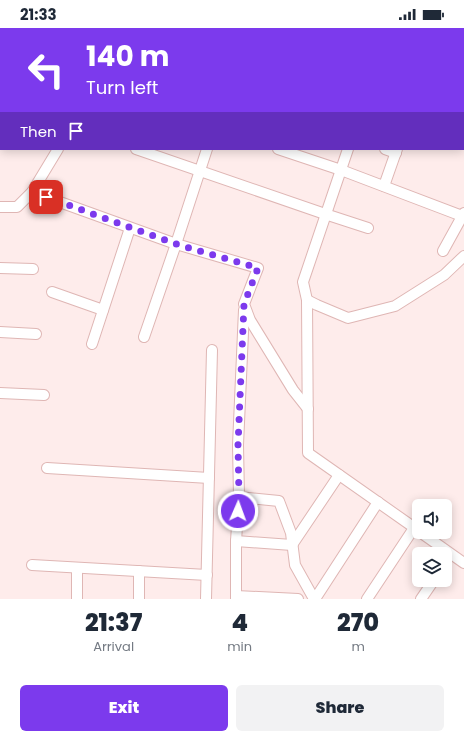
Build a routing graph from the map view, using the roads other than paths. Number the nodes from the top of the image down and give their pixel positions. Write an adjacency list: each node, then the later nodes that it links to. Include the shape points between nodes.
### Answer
1 (57, 150): 10 (street)
2 (139, 150): 8 (street)
3 (207, 150): 8 (street)
4 (281, 150): 7 (street)
5 (348, 150): 7 (street)
6 (397, 151): 9 (street)
7 (340, 170): 9 (street); 12 (street)
8 (200, 171): 12 (street); 16 (street)
9 (384, 186): 13 (street)
10 (32, 192): 11 (street, via 17,207); 14 (street)
11 (0, 207)
12 (326, 214): 15 (street); 22 (street, via 303,282)
13 (463, 215): 17 (street)
14 (130, 228): 16 (street); 24 (street)
15 (368, 228)
16 (176, 244): 23 (street, via 258,268); 27 (street)
17 (443, 252)
18 (464, 256): 22 (street, via 444,275 395,306 348,318)
19 (0, 268): 20 (street)
20 (33, 268)
21 (52, 292): 24 (street)
22 (307, 300): 32 (street)
23 (244, 304): 32 (street, via 261,339 293,390); 36 (street, via 238,445)
24 (103, 310): 28 (street)
25 (0, 332): 26 (street)
26 (36, 334)
27 (144, 337)
28 (92, 344)
29 (212, 350): 35 (street)
30 (0, 393): 31 (street)
31 (44, 395)
32 (308, 408): 34 (street, via 308,453)
33 (47, 468): 35 (street)
34 (339, 475): 37 (street); 42 (street)
35 (209, 478): 49 (street)
36 (239, 497): 41 (street); 42 (street, via 280,501 291,533)
37 (378, 502): 38 (street); 56 (street)
38 (412, 526)
39 (412, 538): 57 (street)
40 (430, 539): 43 (street)
41 (236, 540): 42 (street); 51 (street)
42 (292, 545): 56 (street, via 295,565)
43 (441, 547)
44 (452, 555): 45 (street)
45 (464, 563)
46 (32, 565): 47 (street)
47 (77, 568): 48 (street); 52 (street)
48 (140, 571): 49 (street); 53 (street)
49 (207, 575): 54 (street)
50 (429, 587): 58 (street)
51 (236, 598): 55 (street)
52 (77, 599)
53 (139, 599)
54 (206, 599)
55 (298, 599)
56 (314, 599)
57 (368, 599)
58 (421, 599)

